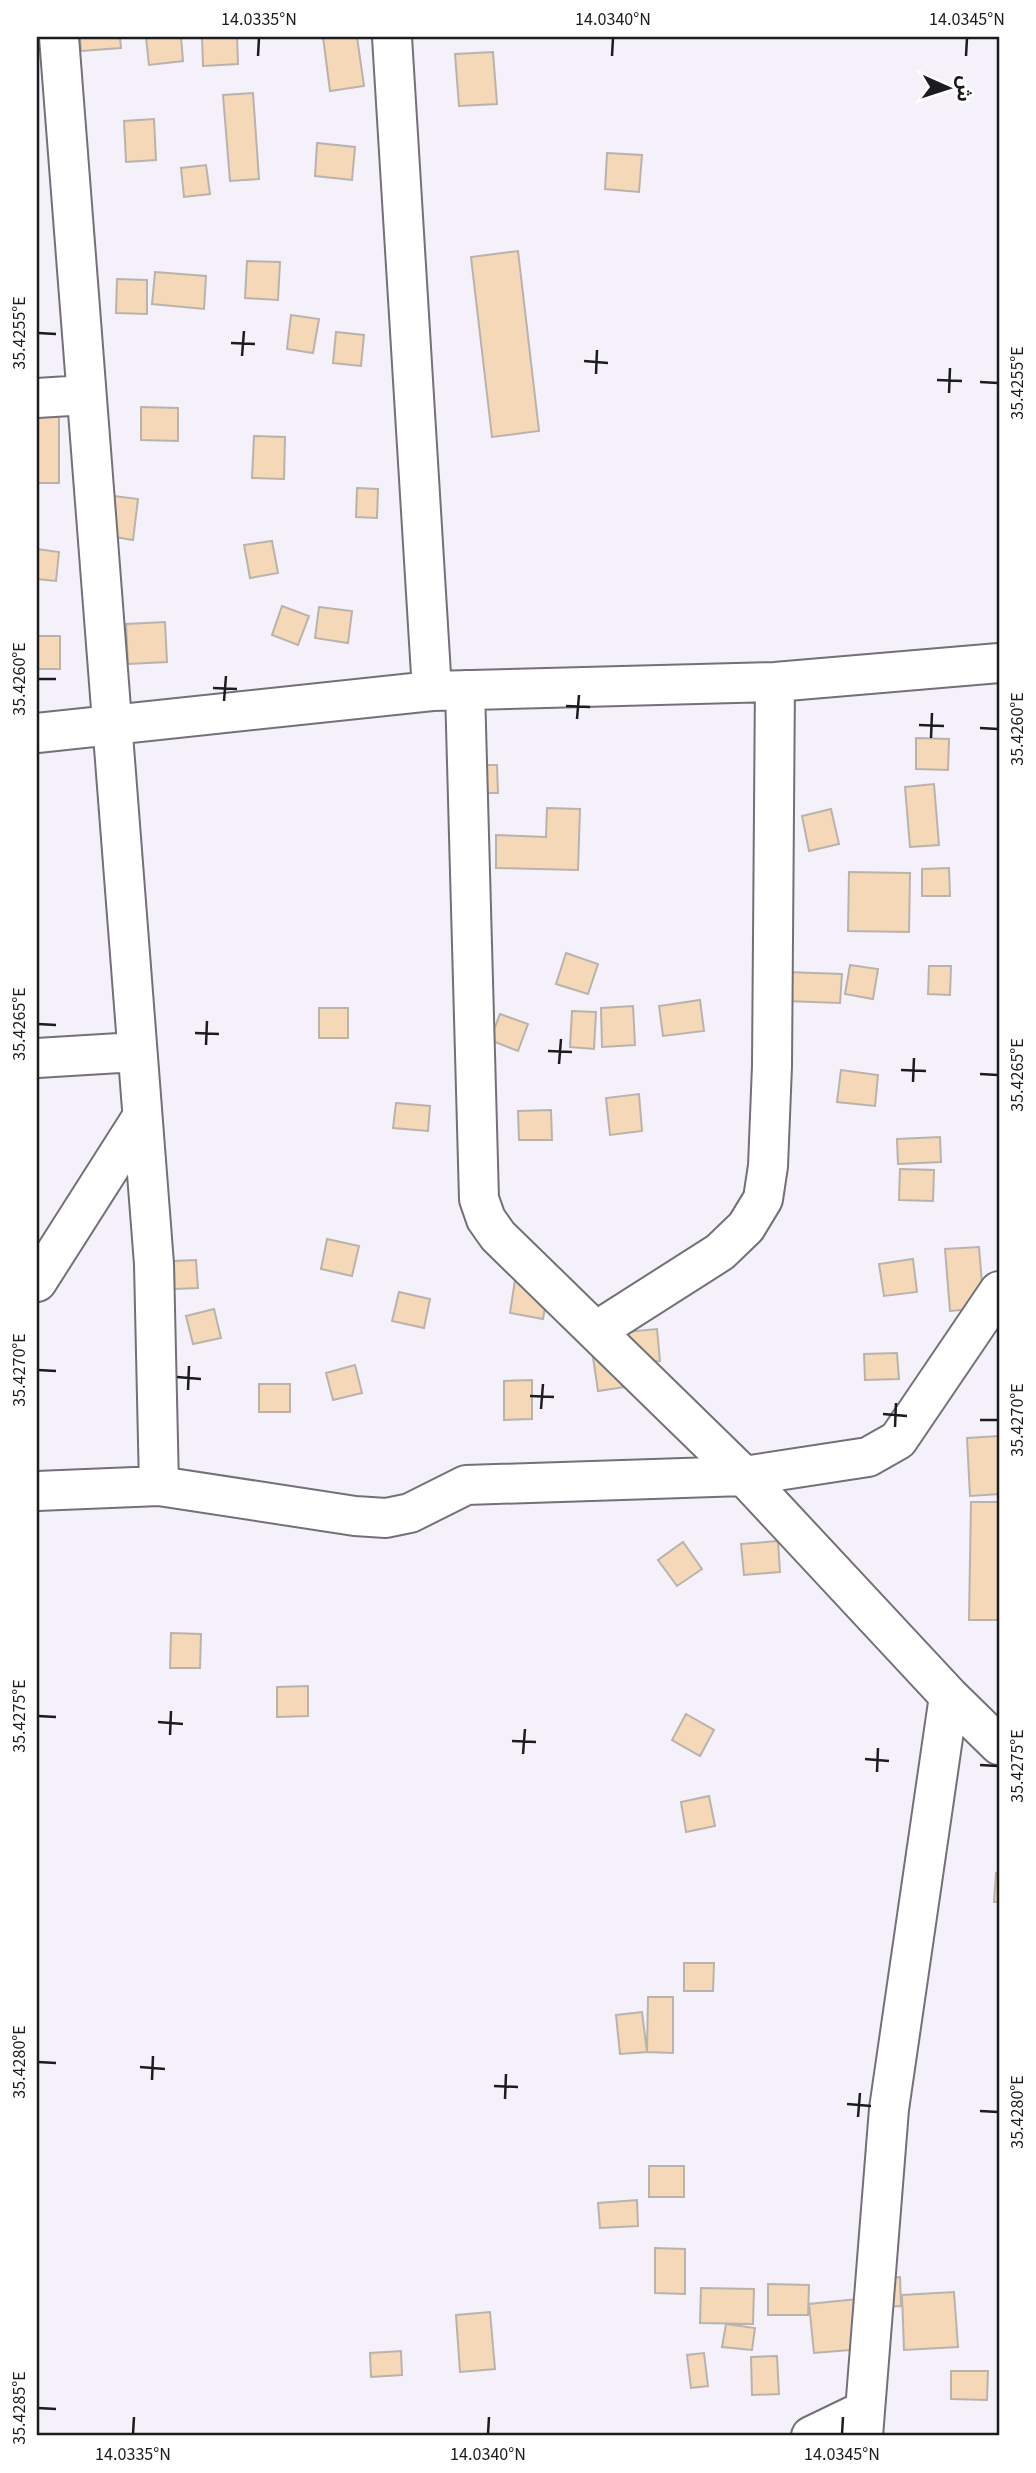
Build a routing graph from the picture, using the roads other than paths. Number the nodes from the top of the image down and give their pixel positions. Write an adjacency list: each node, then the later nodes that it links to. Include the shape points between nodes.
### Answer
1 (59, 37): 3 (street)
2 (392, 37): 7 (street)
3 (86, 395): 4 (street); 8 (street)
4 (37, 398)
5 (999, 663): 6 (street)
6 (775, 682): 7 (street); 15 (street, via 772,1066 763,1199 746,1227 720,1252)
7 (448, 690): 8 (street); 15 (street, via 479,1199 498,1236)
8 (112, 725): 9 (street); 10 (street)
9 (37, 733)
10 (136, 1052): 11 (street); 12 (street)
11 (37, 1058)
12 (142, 1117): 13 (street); 17 (street, via 154,1264)
13 (37, 1282)
14 (999, 1292): 16 (street, via 898,1440 868,1457)
15 (596, 1331): 16 (street)
16 (744, 1476): 17 (street, via 466,1485 433,1504 386,1518); 19 (street)
17 (159, 1486): 18 (street)
18 (37, 1491)
19 (948, 1696): 20 (street); 21 (street, via 889,2109)
20 (999, 1745)
21 (864, 2423): 22 (street)
22 (811, 2436)

